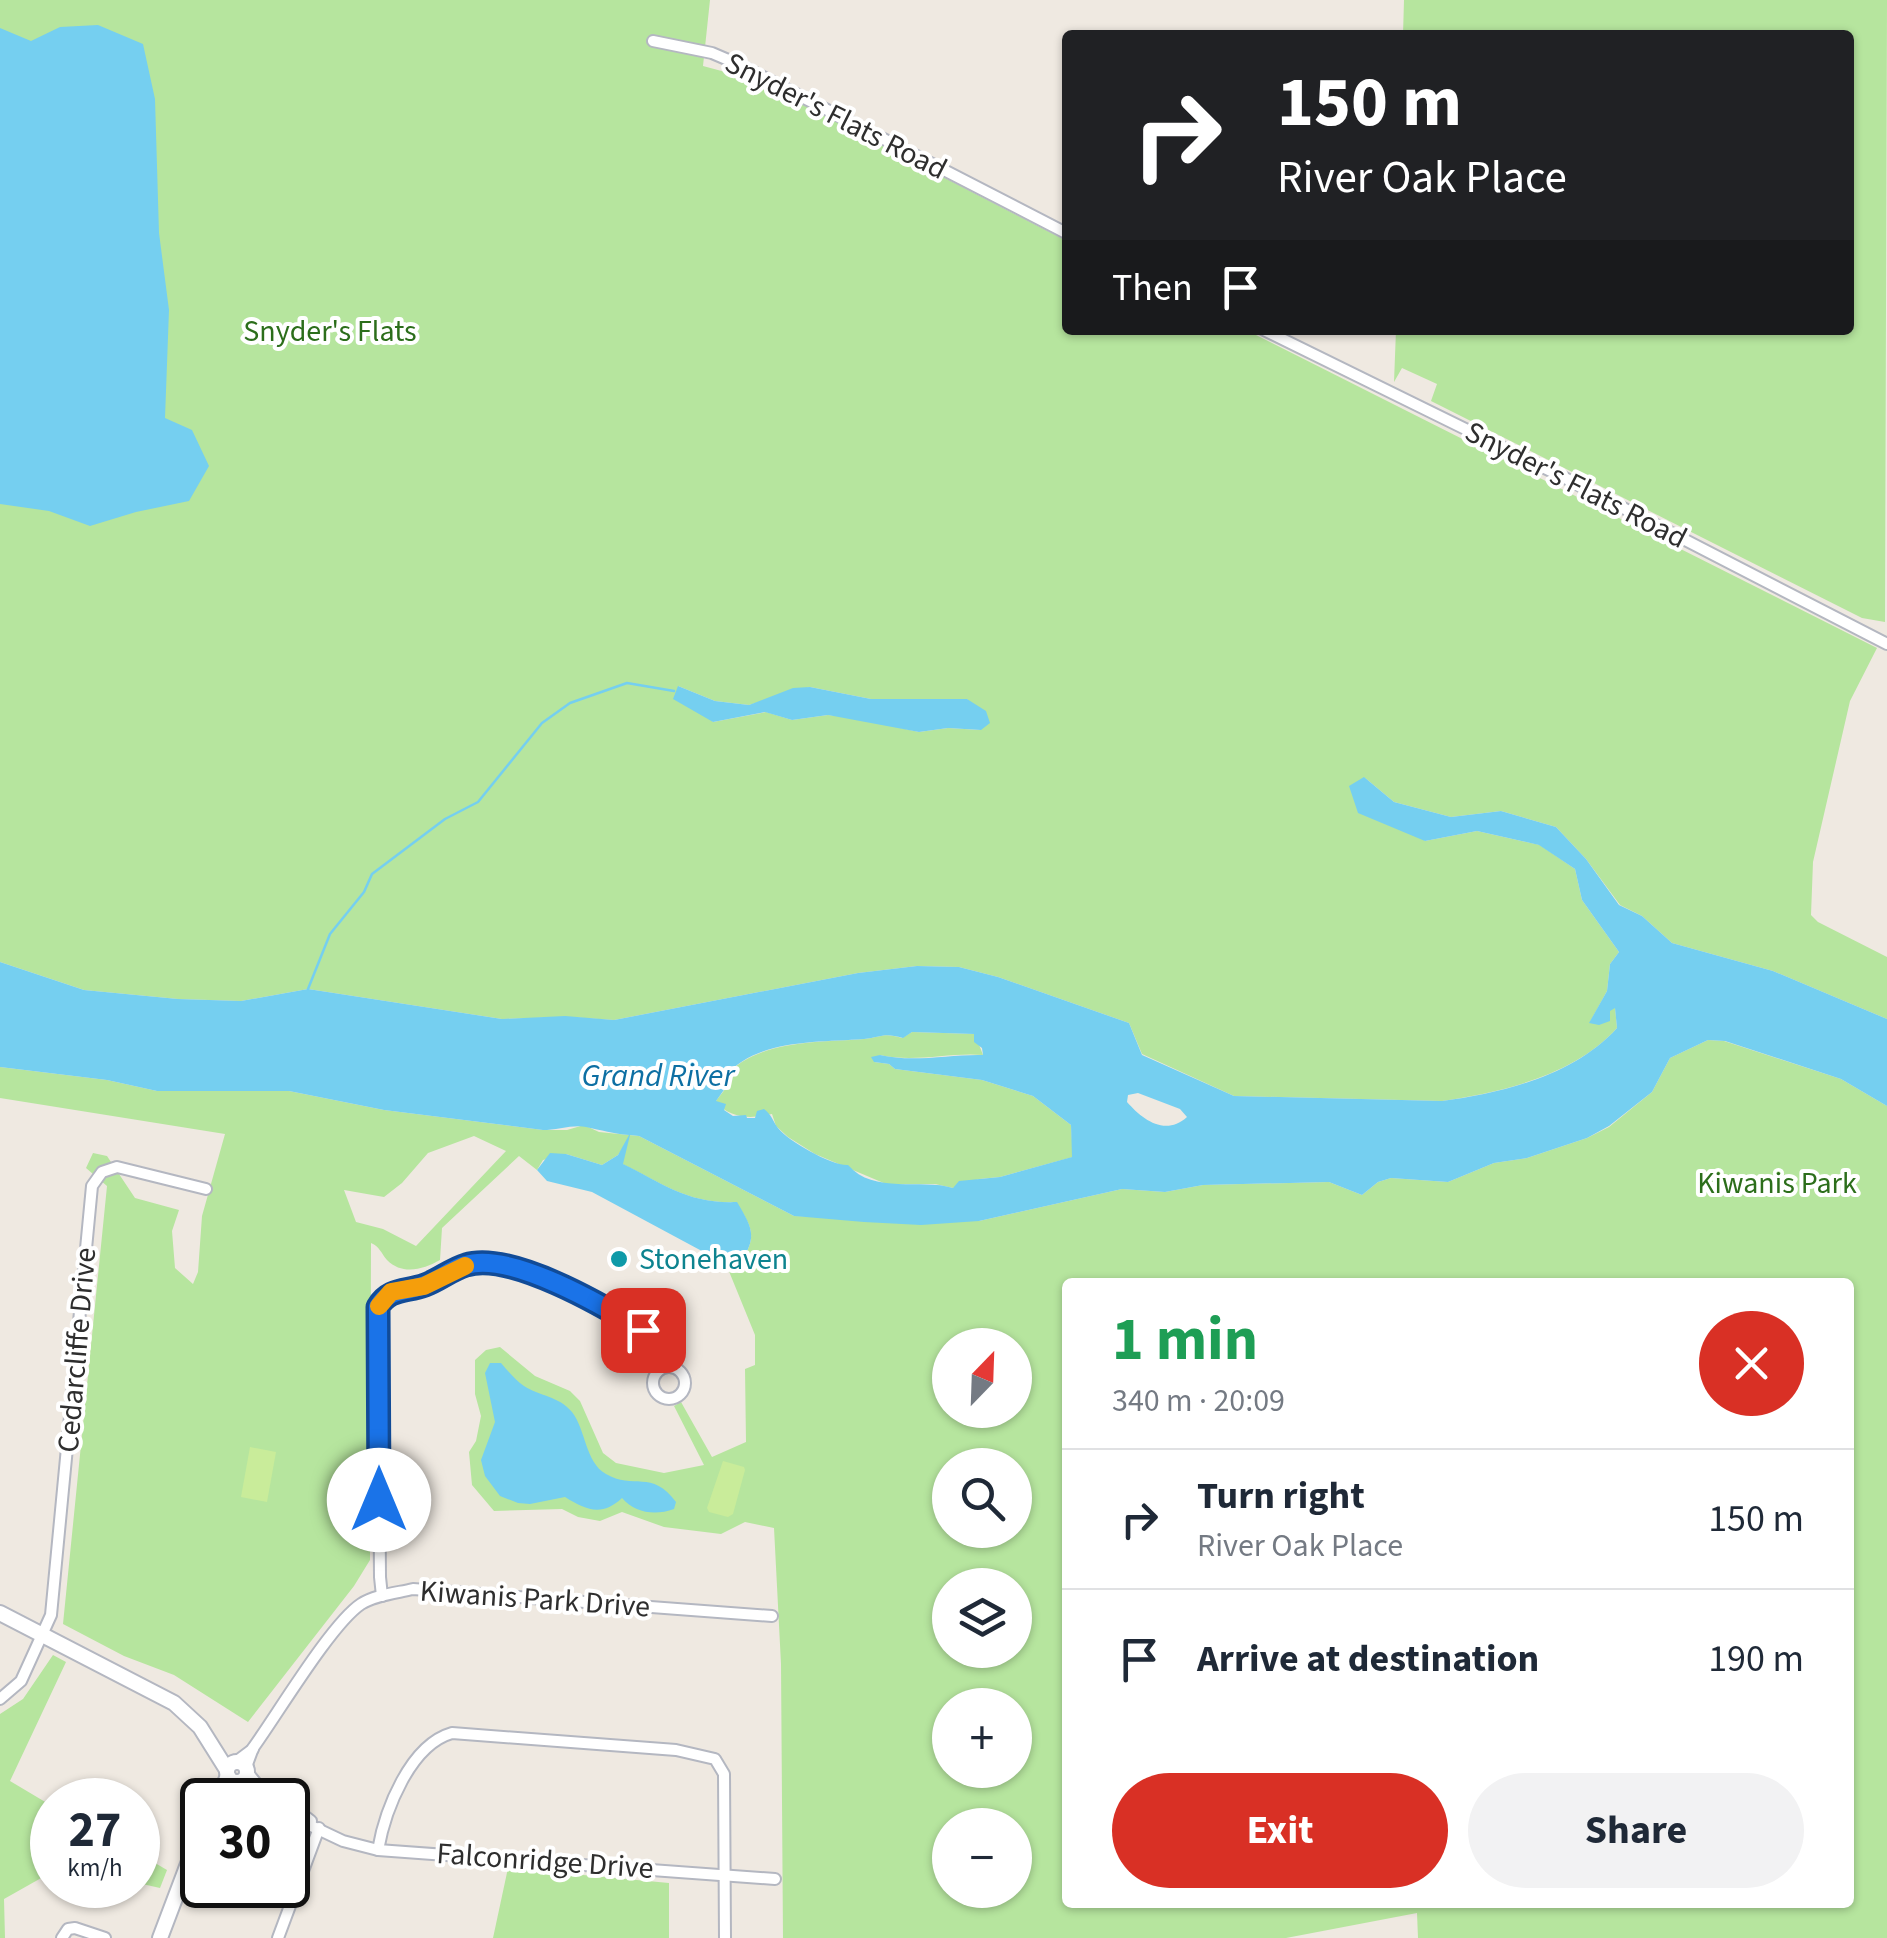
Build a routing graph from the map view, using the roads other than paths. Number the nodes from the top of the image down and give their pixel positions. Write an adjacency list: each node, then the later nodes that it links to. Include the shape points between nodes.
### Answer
1 (652, 41): 2 (street, Snyder's Flats Road, via 740,65)
2 (1062, 231)
3 (1274, 335): 4 (street, Snyder's Flats Road)
4 (1887, 644)
5 (206, 1189): 10 (street, Cedarcliffe Drive, via 117,1167 102,1172 92,1186 68,1461)
6 (667, 1367): 7 (street, via 656,1340 643,1330 516,1265 467,1264 384,1297 378,1307)
7 (382, 1596): 9 (street, Kiwanis Park Drive, via 413,1589); 12 (street, Kiwanis Park Drive, via 360,1604 338,1627)
8 (0, 1613): 10 (street)
9 (772, 1616)
10 (44, 1636): 11 (street, via 21,1681); 12 (street, via 174,1703)
11 (0, 1699)
12 (237, 1772): 13 (street); 14 (street); 15 (street, Falconridge Drive)
13 (233, 1778)
14 (243, 1778)
15 (247, 1778)
16 (310, 1821): 18 (street, Falconridge Drive)
17 (310, 1824): 18 (street, Falconridge Drive)
18 (319, 1828): 19 (street, Falconridge Drive); 26 (street)
19 (378, 1850): 20 (street, Falconridge Drive); 20 (street, via 393,1795 434,1738 452,1733 676,1750 715,1759 724,1774)
20 (723, 1874): 21 (street, Falconridge Drive); 27 (street)
21 (776, 1879)
22 (180, 1885): 25 (street)
23 (62, 1938): 24 (street, via 75,1928)
24 (106, 1938)
25 (160, 1938)
26 (278, 1938)
27 (725, 1938)

